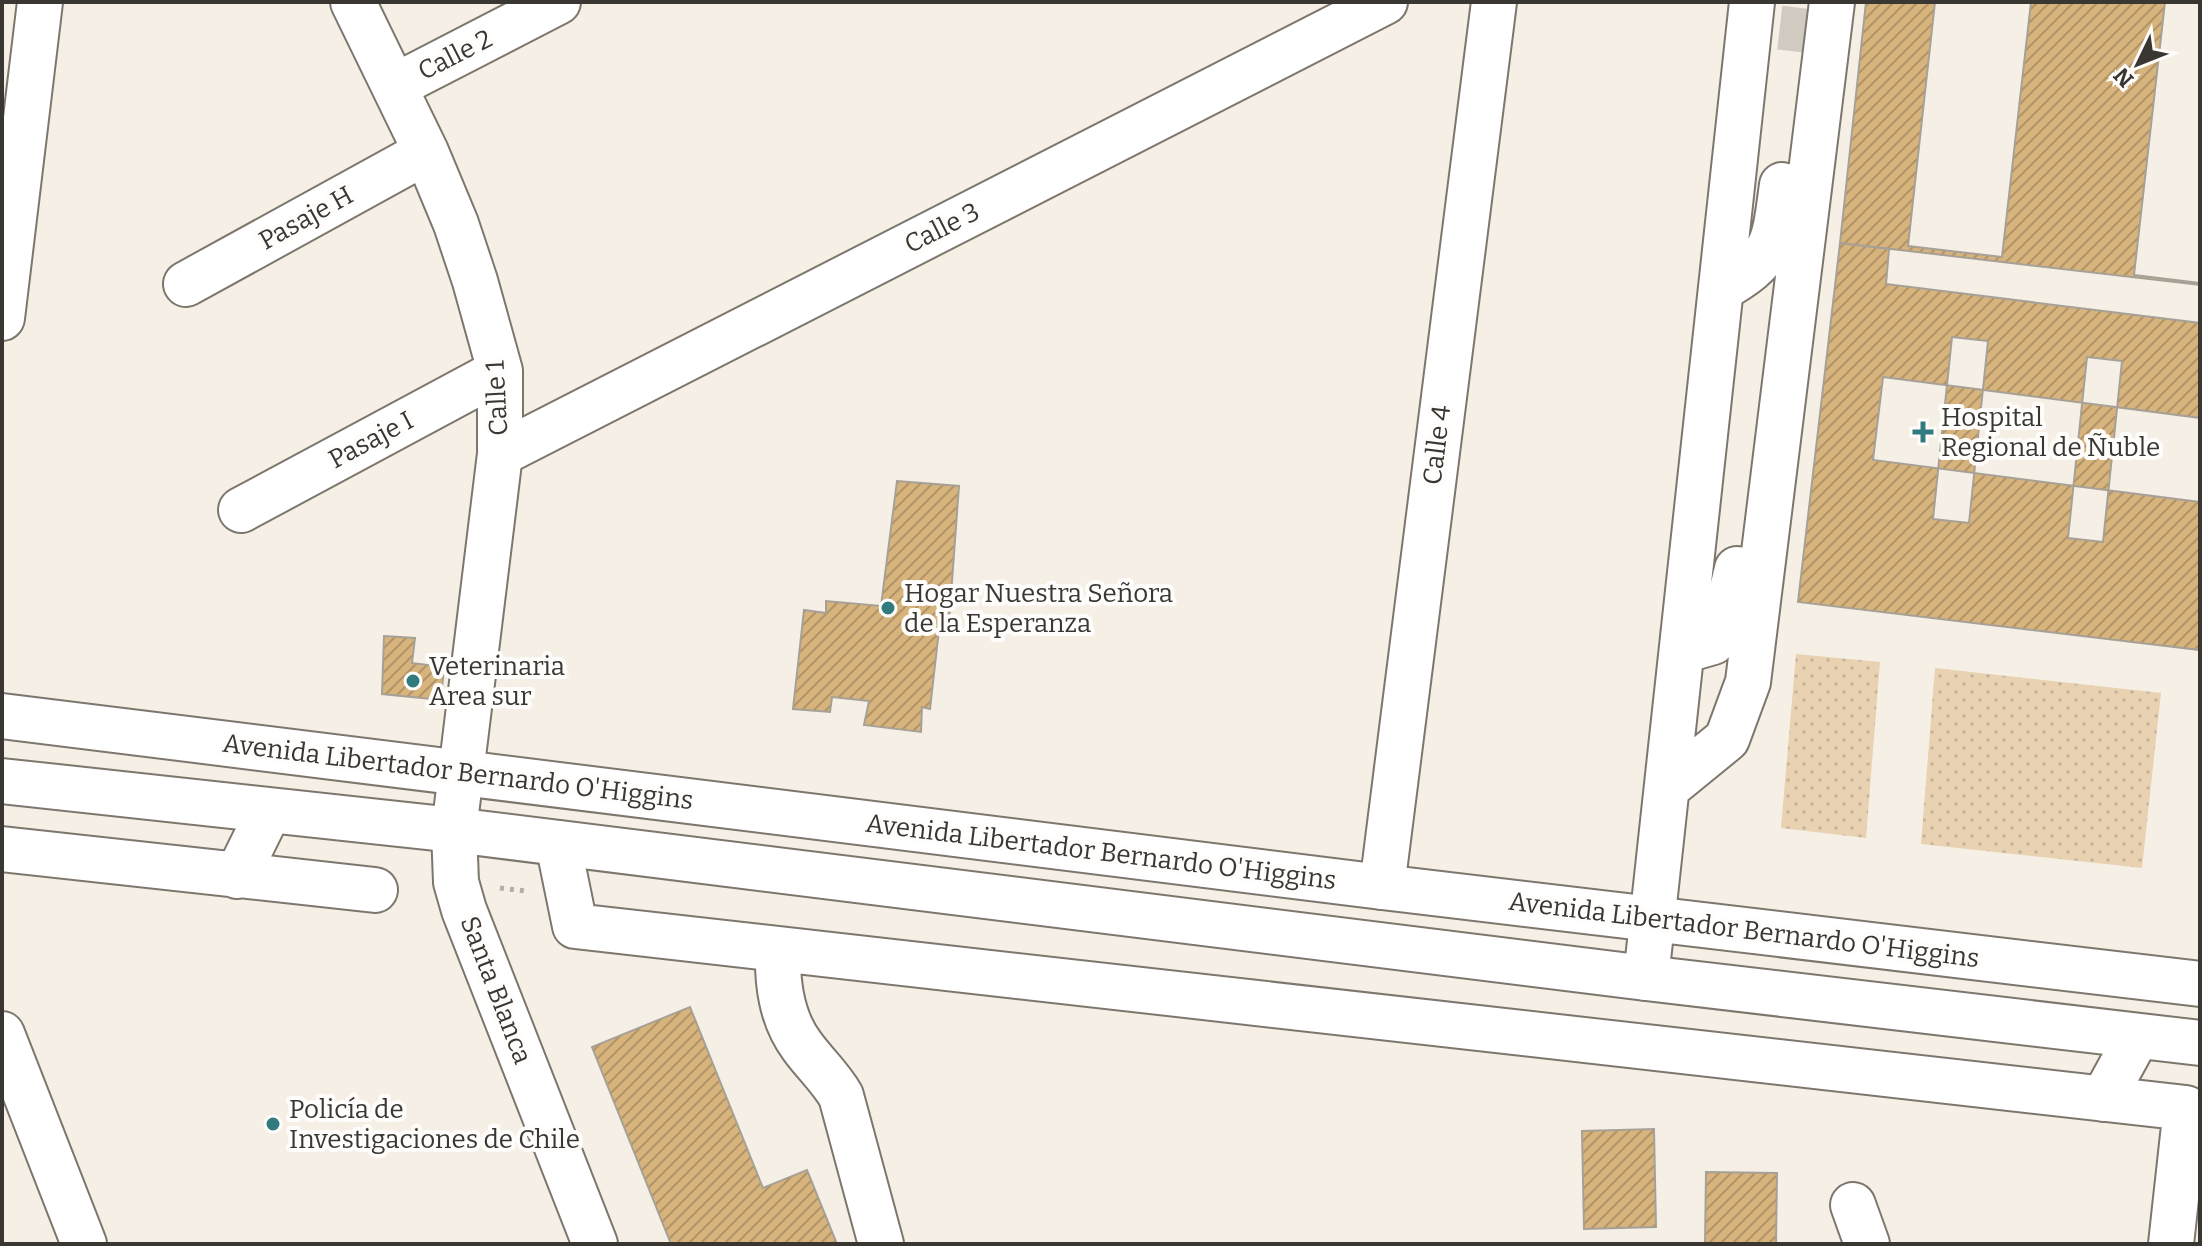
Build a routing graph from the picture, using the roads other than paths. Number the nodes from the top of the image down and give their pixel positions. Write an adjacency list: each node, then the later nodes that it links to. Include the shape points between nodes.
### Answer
1 (40, 2): 13 (street)
2 (353, 2): 9 (street, Calle 1)
3 (558, 2): 9 (street, Calle 2)
4 (1385, 2): 15 (street, Calle 3)
5 (1494, 2): 28 (street, Calle 4)
6 (1832, 2): 22 (street, via 1748,682 1727,739)
7 (1742, 3): 12 (street)
8 (1799, 52): 12 (street, via 1776,228 1765,258)
9 (395, 86): 10 (street, Calle 1)
10 (426, 152): 11 (street, Pasaje H); 14 (street, Calle 1, via 475,281)
11 (186, 284)
12 (1721, 289): 18 (street)
13 (2, 318)
14 (500, 371): 15 (street, Calle 1); 17 (street, Pasaje I)
15 (500, 454): 20 (street, Calle 1)
16 (1748, 475): 18 (street, via 1736,579 1723,627 1713,642)
17 (241, 510)
18 (1682, 651): 22 (street)
19 (2, 716): 20 (street, Avenida Libertador Bernardo O'Higgins)
20 (463, 772): 24 (street, Santa Blanca); 28 (street, Avenida Libertador Bernardo O'Higgins)
21 (2, 781): 23 (street)
22 (1667, 788): 30 (street)
23 (269, 811): 24 (street); 27 (street)
24 (454, 830): 25 (street); 39 (street, Santa Blanca, via 456,882 464,910)
25 (558, 843): 31 (street, via 575,926); 32 (street)
26 (2, 849): 27 (street)
27 (237, 876): 29 (street)
28 (1382, 887): 30 (street, Avenida Libertador Bernardo O'Higgins)
29 (375, 890)
30 (1653, 918): 32 (street); 33 (street, Avenida Libertador Bernardo O'Higgins)
31 (778, 949): 37 (street); 40 (street, via 779,986 788,1022 841,1096)
32 (1646, 978): 35 (street)
33 (2200, 984)
34 (2, 1034): 38 (street)
35 (2137, 1037): 36 (street); 37 (street)
36 (2200, 1043)
37 (2103, 1099): 41 (street, via 2186,1108)
38 (84, 1244)
39 (595, 1244)
40 (881, 1244)
41 (2171, 1244)

